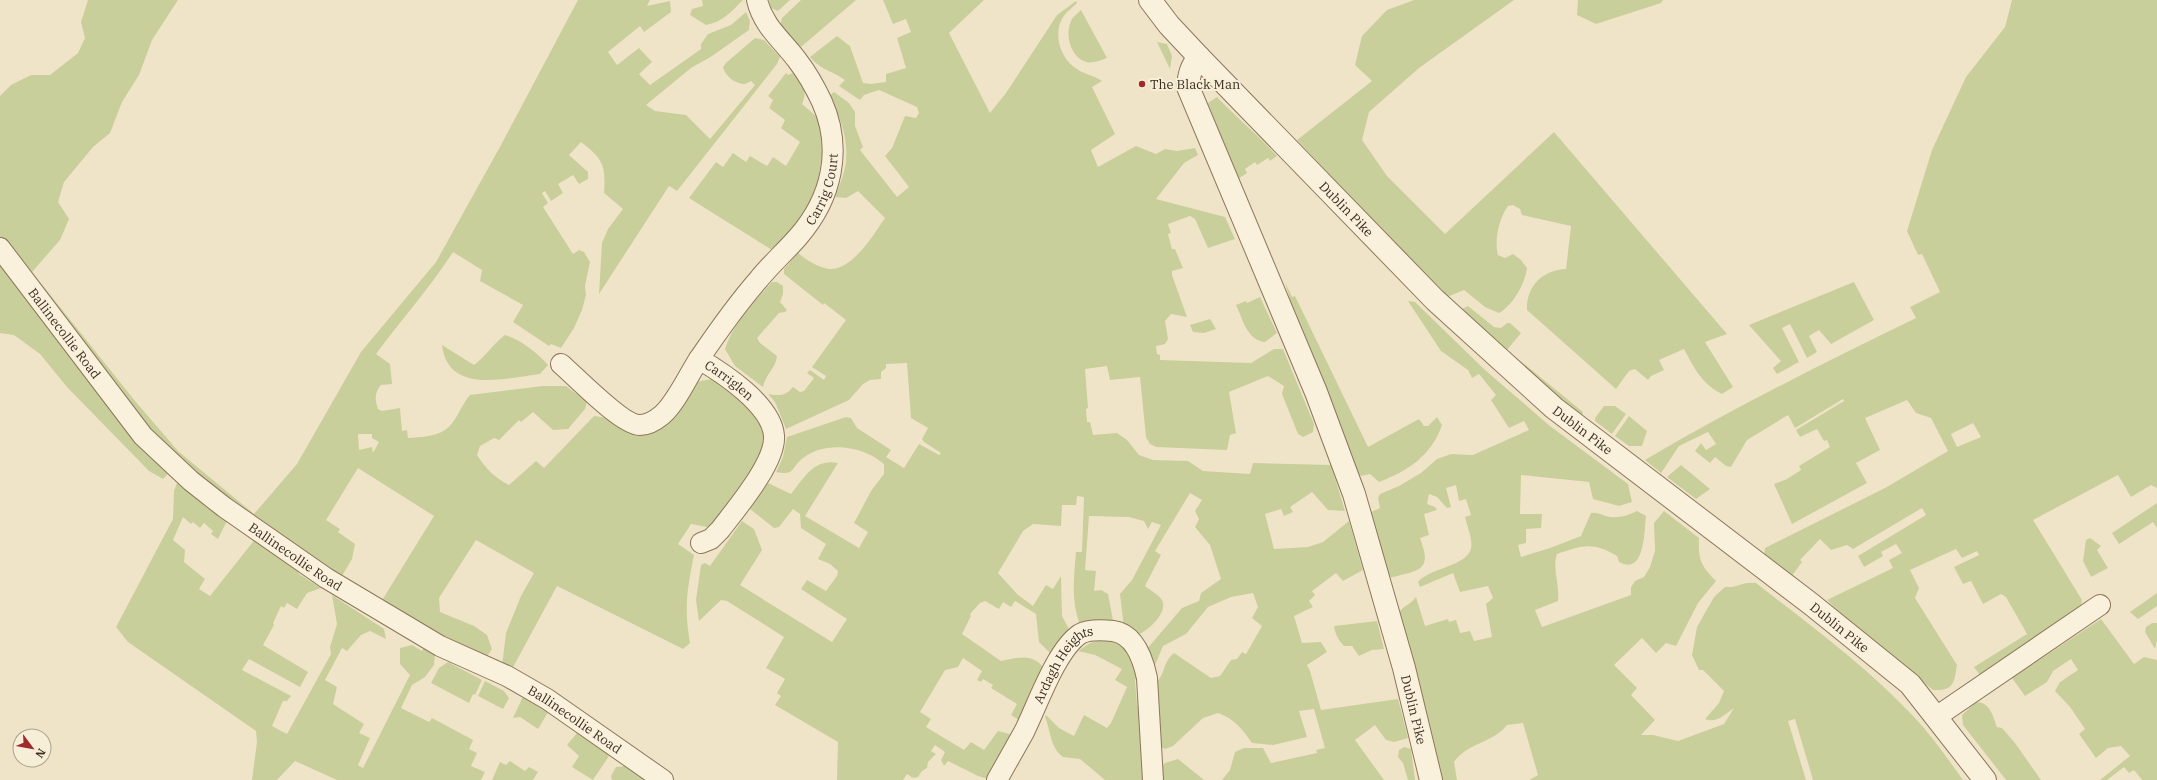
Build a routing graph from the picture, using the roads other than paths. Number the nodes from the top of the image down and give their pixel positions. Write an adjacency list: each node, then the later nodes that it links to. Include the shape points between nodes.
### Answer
1 (757, 0): 5 (street, Carrig Court, via 766,22 806,71 822,103 834,146 832,167 825,193 814,215 799,236 741,300)
2 (1150, 0): 3 (street, Dublin Pike)
3 (1199, 57): 9 (street, Dublin Pike, via 1435,300 1543,398 1910,684); 13 (street, Dublin Pike, via 1192,65 1188,87 1316,392 1354,494 1396,638)
4 (0, 248): 10 (street, Ballinecollie Road, via 143,436 191,481 326,578 440,646 507,676 548,699)
5 (699, 359): 6 (street, Carriglen, via 662,414 650,423 639,426 611,410); 7 (street, Carriglen, via 717,369 751,397 771,423 774,436 768,461 746,494 720,530 711,539)
6 (561, 364)
7 (701, 543)
8 (2100, 605): 9 (street)
9 (1936, 717): 14 (street, Dublin Pike)
10 (663, 780)
11 (997, 780): 12 (street, Ardagh Heights, via 1070,642 1081,634 1104,630 1117,632 1133,644 1144,663)
12 (1153, 780)
13 (1432, 780)
14 (1985, 780)

